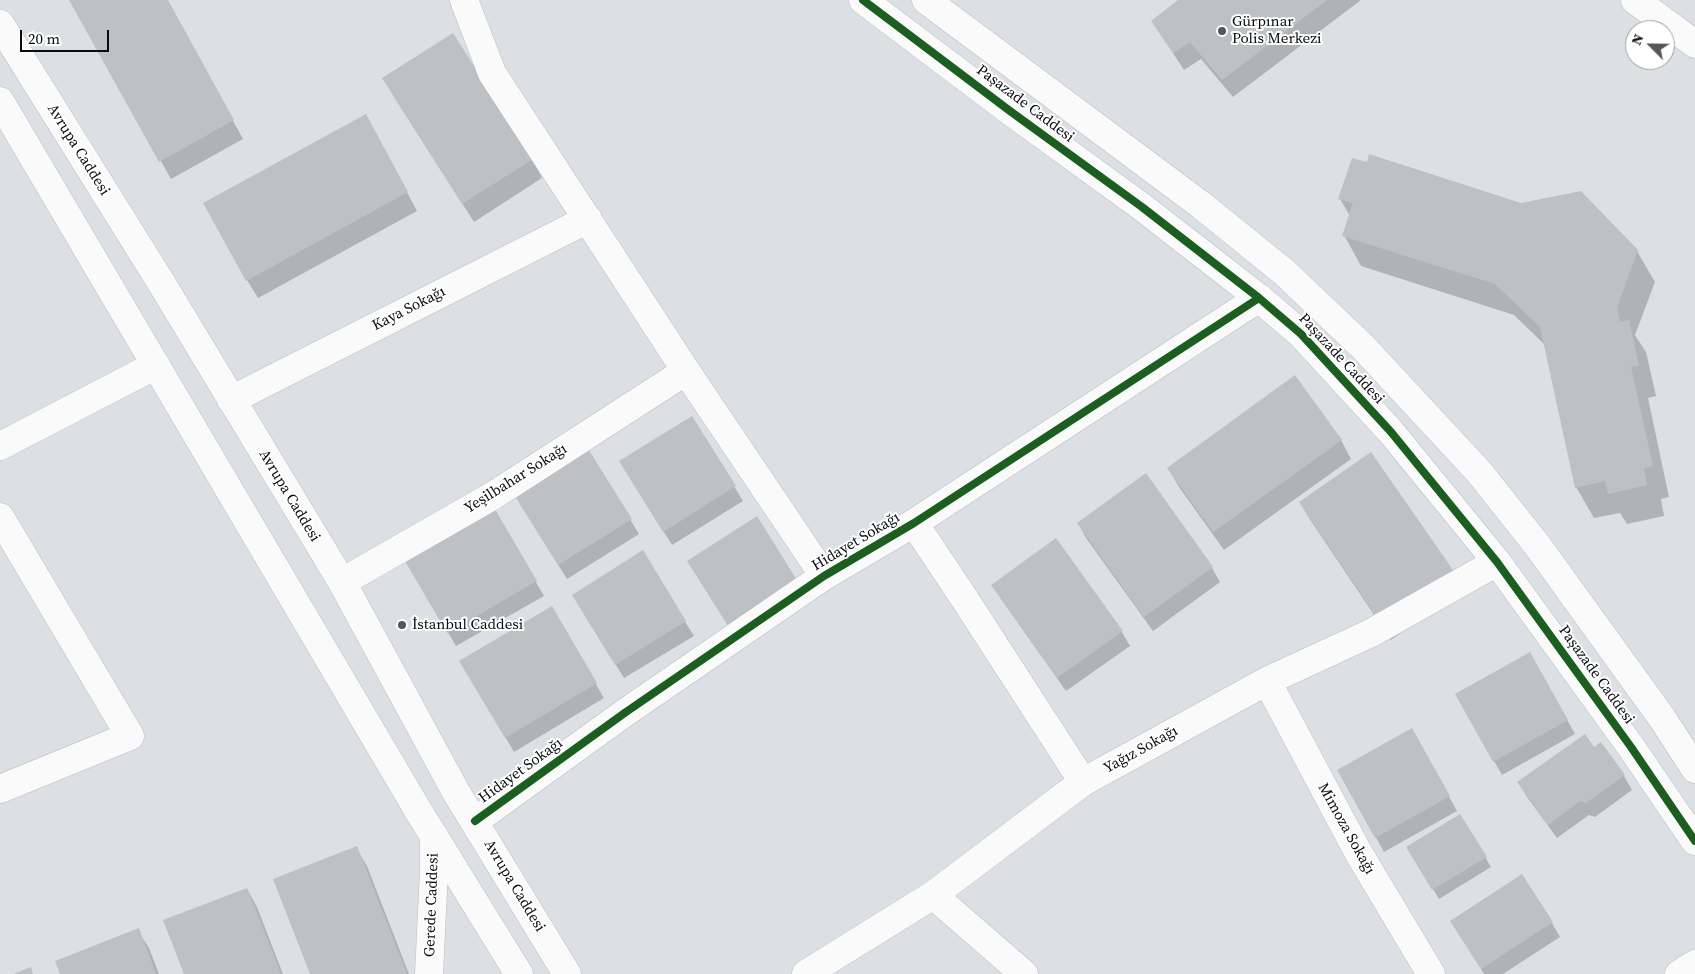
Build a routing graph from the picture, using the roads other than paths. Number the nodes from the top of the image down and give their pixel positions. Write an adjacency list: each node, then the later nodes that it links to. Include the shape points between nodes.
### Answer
1 (464, 0): 8 (street, via 492,73)
2 (863, 0): 9 (street, Paşazade Caddesi)
3 (926, 0): 16 (street, Paşazade Caddesi, via 1201,205 1284,272 1411,398 1479,472)
4 (1635, 0): 6 (street)
5 (0, 24): 12 (street, Avrupa Caddesi)
6 (1695, 44)
7 (0, 102): 10 (street)
8 (588, 218): 11 (street); 12 (street, Kaya Sokağı)
9 (1259, 298): 15 (street, Hidayet Sokağı); 17 (street, Paşazade Caddesi, via 1301,334 1385,425)
10 (156, 365): 13 (street); 25 (street)
11 (686, 371): 18 (street); 19 (street, Yeşilbahar Sokağı, via 494,495)
12 (231, 400): 19 (street, Avrupa Caddesi)
13 (0, 446)
14 (0, 518): 23 (street, via 130,736)
15 (914, 523): 18 (street, Hidayet Sokağı); 22 (street)
16 (1537, 545): 17 (street, Yağız Sokağı); 21 (street, Paşazade Caddesi)
17 (1497, 562): 20 (street, Yağız Sokağı, via 1371,633); 26 (street, Paşazade Caddesi, via 1631,746)
18 (824, 576): 24 (street, Hidayet Sokağı, via 626,712)
19 (342, 582): 24 (street, Avrupa Caddesi, via 456,792)
20 (1267, 681): 22 (street, Yağız Sokağı); 34 (street, Mimoza Sokağı, via 1358,852)
21 (1695, 769)
22 (1083, 782): 27 (street, Yağız Sokağı)
23 (0, 789)
24 (476, 821): 31 (street, Avrupa Caddesi)
25 (434, 836): 29 (street, Gerede Caddesi); 30 (street)
26 (1695, 841)
27 (933, 895): 32 (street, Yağız Sokağı); 33 (street)
28 (1695, 964): 35 (street)
29 (429, 974)
30 (519, 974)
31 (567, 974)
32 (806, 974)
33 (1024, 974)
34 (1431, 974)
35 (1679, 974)

